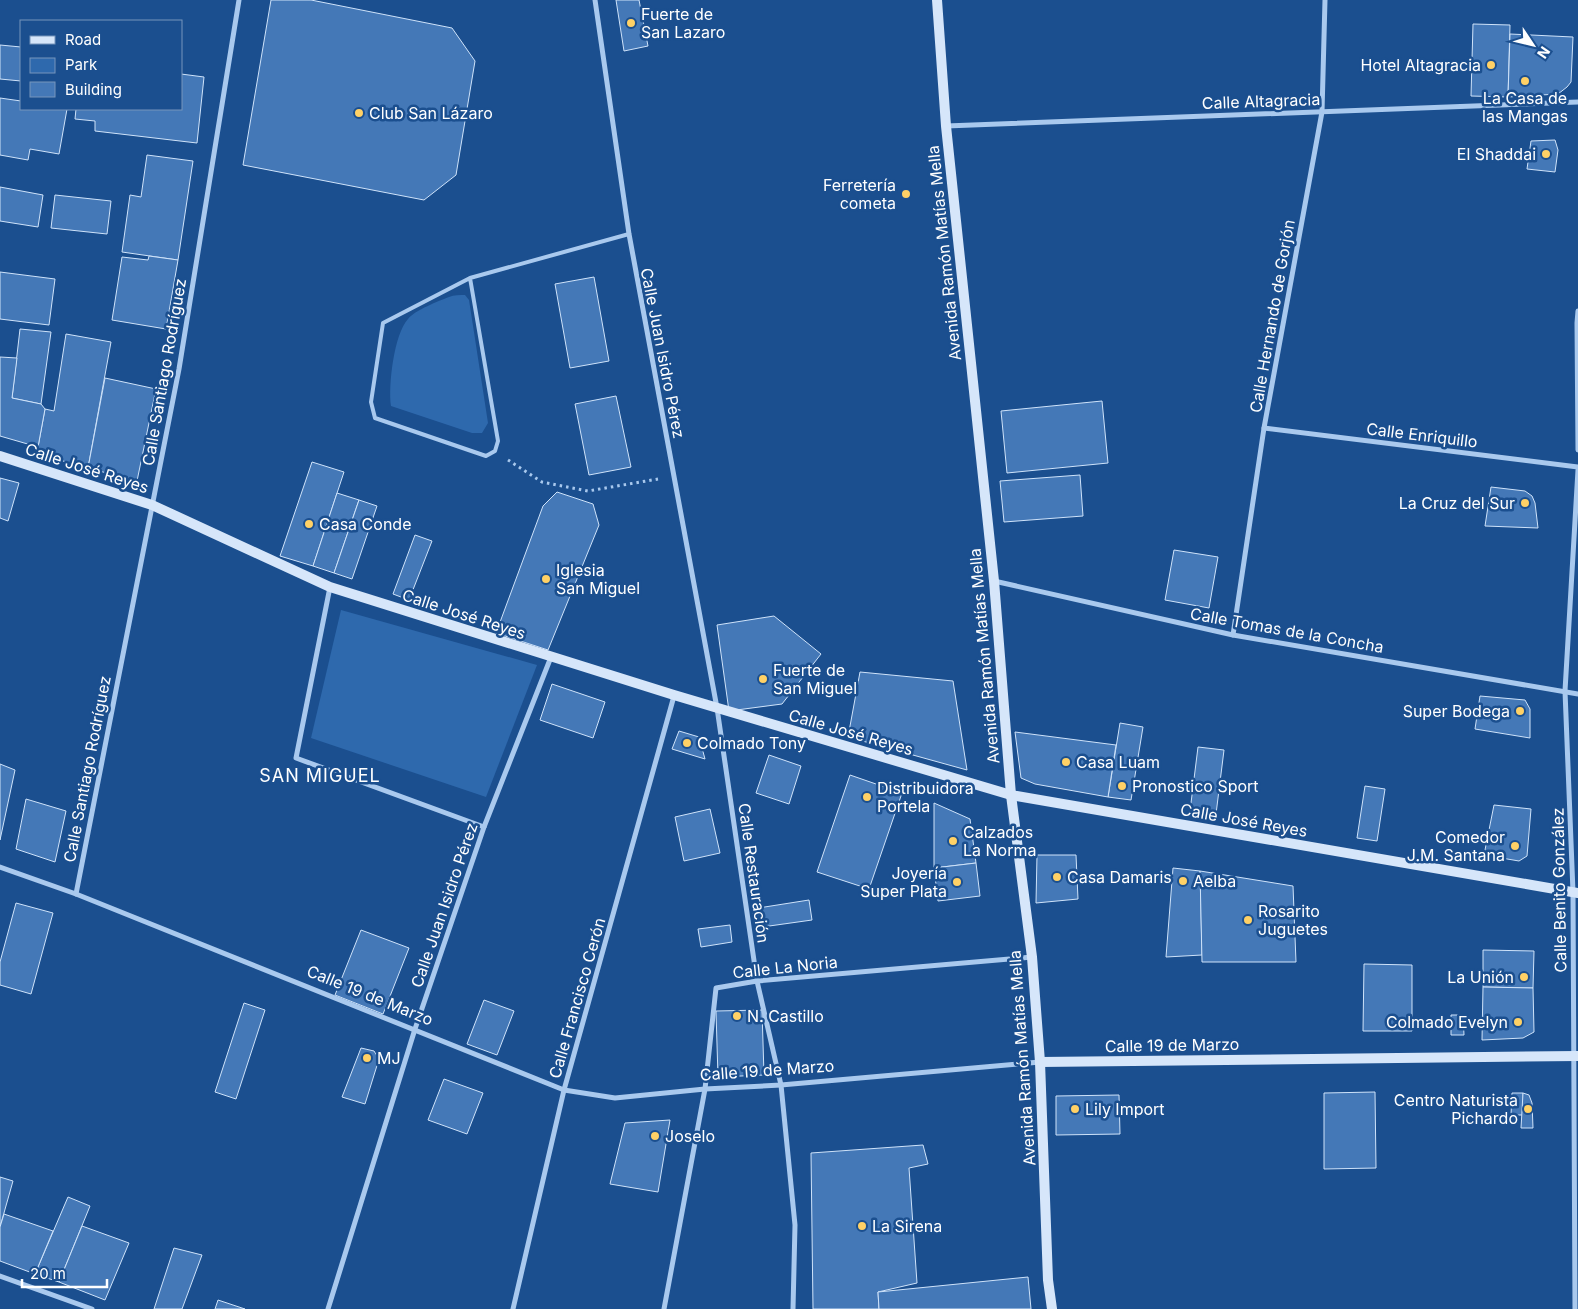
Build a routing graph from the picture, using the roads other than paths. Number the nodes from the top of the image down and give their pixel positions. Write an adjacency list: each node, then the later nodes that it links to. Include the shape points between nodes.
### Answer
1 (239, 0): 15 (street, Calle Santiago Rodríguez, via 179,369)
2 (595, 0): 8 (street, Calle Juan Isidro Pérez)
3 (937, 0): 7 (main road, Avenida Ramón Matías Mella)
4 (1325, 0): 6 (street, Calle Hernando de Gorjón)
5 (1578, 102): 6 (street, Calle Altagracia)
6 (1322, 112): 7 (street, Calle Altagracia); 11 (street, Calle Hernando de Gorjón)
7 (946, 126): 16 (main road, Avenida Ramón Matías Mella)
8 (629, 234): 9 (lane); 23 (street, Calle Juan Isidro Pérez)
9 (470, 278): 9 (lane, via 383,323 371,402 375,418 486,456 495,451 498,441)
10 (1578, 311): 12 (street)
11 (1264, 428): 14 (street, Calle Enriquillo); 18 (street, Calle Hernando de Gorjón)
12 (1578, 450)
13 (0, 456): 15 (main road, Calle José Reyes)
14 (1578, 469): 20 (street, Calle Benito González)
15 (152, 505): 17 (main road, Calle José Reyes); 28 (street, Calle Santiago Rodríguez)
16 (994, 581): 18 (street, Calle Tomas de la Concha); 24 (main road, Avenida Ramón Matías Mella)
17 (330, 586): 19 (main road, Calle José Reyes); 25 (street, via 296,758)
18 (1233, 635): 20 (street, Calle Tomas de la Concha)
19 (551, 657): 22 (main road, Calle José Reyes); 25 (street, Calle Juan Isidro Pérez)
20 (1565, 691): 21 (street, Calle Tomas de la Concha); 27 (street, Calle Benito González)
21 (1578, 694)
22 (674, 696): 23 (main road, Calle José Reyes); 36 (street, Calle Francisco Cerón)
23 (717, 708): 24 (main road, Calle José Reyes); 30 (street, Calle Restauración)
24 (1011, 795): 27 (main road, Calle José Reyes); 29 (main road, Avenida Ramón Matías Mella)
25 (484, 827): 31 (street, Calle Juan Isidro Pérez)
26 (0, 867): 28 (street, Calle 19 de Marzo)
27 (1576, 893): 32 (street, Calle Benito González)
28 (76, 894): 31 (street, Calle 19 de Marzo)
29 (1032, 957): 30 (street, Calle La Noria); 33 (main road, Avenida Ramón Matías Mella)
30 (758, 981): 34 (street, Calle Restauración); 35 (street, Calle La Noria, via 716,988)
31 (414, 1029): 36 (street, Calle 19 de Marzo); 39 (street, Calle Juan Isidro Pérez)
32 (1576, 1056): 33 (main road, Calle 19 de Marzo); 44 (street, Calle Benito González)
33 (1040, 1062): 34 (street, Calle 19 de Marzo); 43 (main road, Avenida Ramón Matías Mella, via 1048,1280)
34 (781, 1085): 35 (street, Calle 19 de Marzo); 42 (street, Calle Restauración, via 795,1225)
35 (705, 1089): 36 (street, Calle 19 de Marzo, via 614,1098); 41 (street, Calle La Noria)
36 (564, 1090): 40 (street, Calle Francisco Cerón)
37 (0, 1276): 38 (street)
38 (92, 1309)
39 (328, 1309)
40 (513, 1309)
41 (664, 1309)
42 (793, 1309)
43 (1052, 1309)
44 (1575, 1309)

